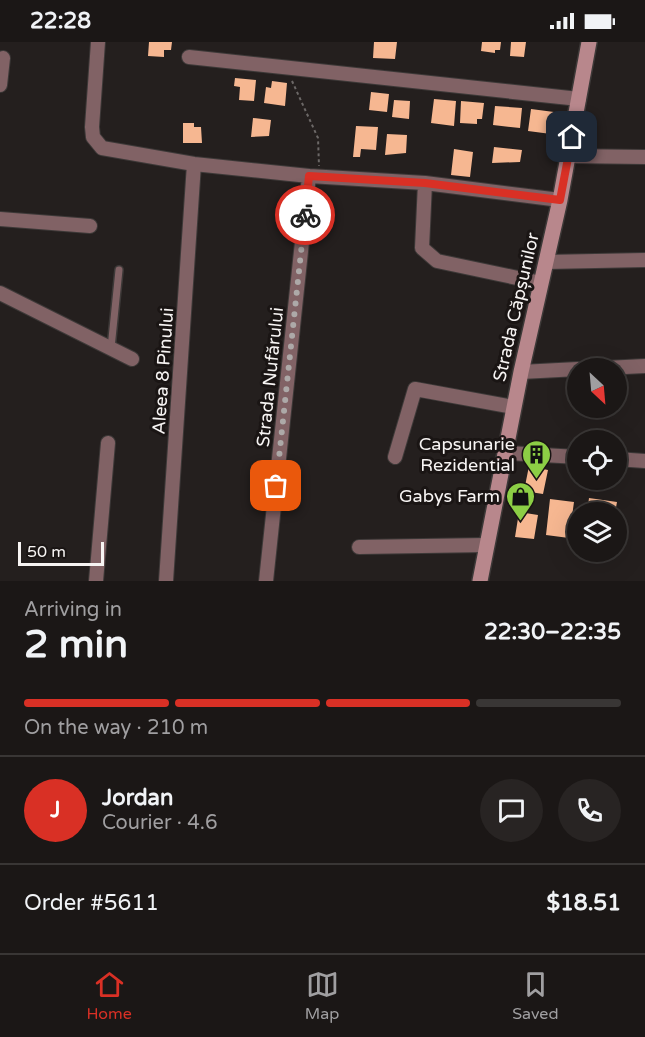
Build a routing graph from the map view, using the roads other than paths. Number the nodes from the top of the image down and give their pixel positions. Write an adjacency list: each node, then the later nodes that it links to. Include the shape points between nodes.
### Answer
1 (99, 42): 9 (street, via 93,137 102,148)
2 (589, 42): 6 (street, Strada Căpșunilor)
3 (189, 57): 6 (street)
4 (3, 58): 5 (street)
5 (0, 85)
6 (579, 99): 7 (street, Strada Căpșunilor)
7 (568, 156): 8 (street); 12 (street, Strada Căpșunilor)
8 (645, 157)
9 (194, 164): 10 (street); 36 (street, Aleea 8 Pinului)
10 (314, 177): 11 (street); 37 (street, Strada Nufărului)
11 (425, 183): 12 (street); 18 (street, via 422,248 437,261)
12 (560, 200): 16 (street, Strada Căpșunilor)
13 (0, 219): 14 (street)
14 (90, 226)
15 (645, 261): 16 (street)
16 (546, 262): 18 (street, Strada Căpșunilor)
17 (119, 270): 20 (lane)
18 (541, 282): 25 (street, Strada Căpșunilor)
19 (0, 293): 20 (street)
20 (111, 348): 21 (street)
21 (132, 360)
22 (645, 366): 23 (street)
23 (627, 367)
24 (567, 370): 25 (street)
25 (521, 372): 26 (street, Strada Căpșunilor)
26 (514, 406): 28 (street, Strada Căpșunilor); 30 (street, via 415,389)
27 (108, 443): 35 (street)
28 (506, 453): 29 (street); 33 (street, Strada Căpșunilor)
29 (567, 456)
30 (395, 457)
31 (627, 460): 32 (street)
32 (645, 461)
33 (486, 545): 34 (street); 38 (street, Strada Căpșunilor)
34 (359, 547)
35 (96, 581)
36 (166, 581)
37 (266, 581)
38 (480, 581)

